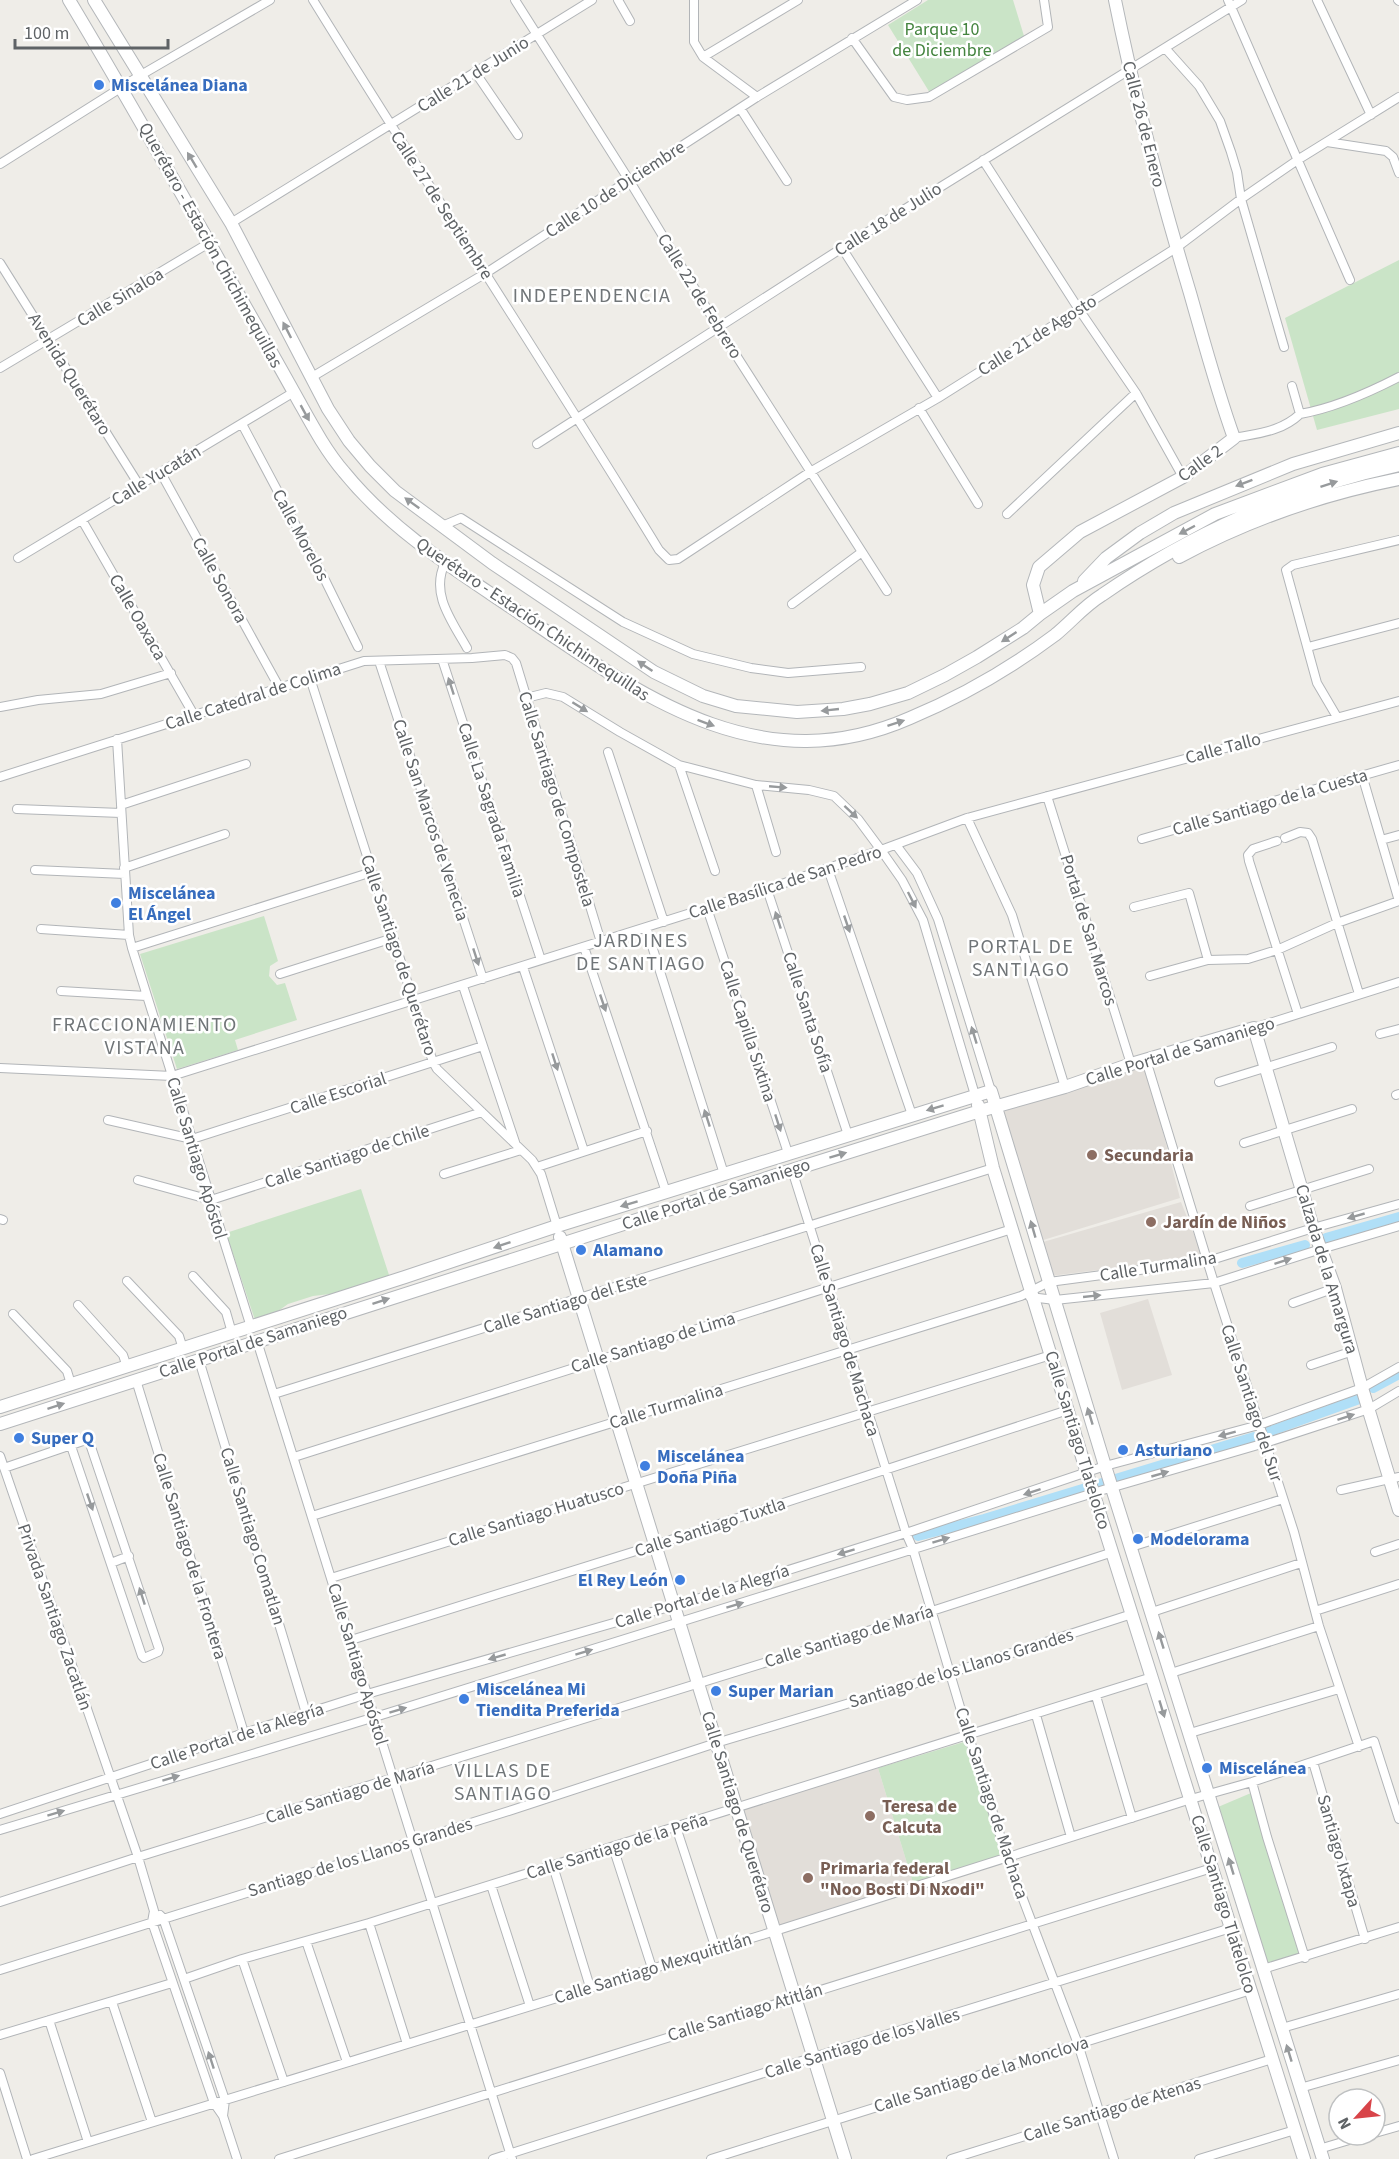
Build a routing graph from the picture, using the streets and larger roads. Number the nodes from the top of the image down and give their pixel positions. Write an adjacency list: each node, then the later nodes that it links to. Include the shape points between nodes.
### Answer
1 (69, 0): 24 (street, Querétaro - Estación Chichimequillas)
2 (94, 0): 23 (street, Querétaro - Estación Chichimequillas)
3 (270, 0): 23 (street)
4 (313, 0): 29 (street, Calle 27 de Septiembre)
5 (515, 0): 17 (street, Calle 22 de Febrero)
6 (592, 0): 17 (street, Calle 21 de Junio)
7 (618, 0): 16 (street)
8 (694, 0): 20 (street, via 694,42)
9 (798, 0): 20 (street)
10 (917, 0): 18 (street, Calle 10 de Diciembre)
11 (1044, 0): 18 (street, via 1048,27 929,97 894,97)
12 (1114, 0): 21 (street, Calle 26 de Enero)
13 (1242, 0): 15 (street, Calle 18 de Julio)
14 (1317, 0): 28 (street)
15 (1230, 3): 19 (street, Calle 18 de Julio); 32 (street)
16 (630, 21)
17 (536, 35): 22 (street, Calle 21 de Junio); 36 (street, Calle 22 de Febrero)
18 (852, 38): 25 (street, Calle 10 de Diciembre)
19 (1166, 48): 21 (street, Calle 18 de Julio); 38 (street, via 1199,86 1220,121 1237,172)
20 (703, 57): 25 (street)
21 (1129, 70): 33 (street, Calle 18 de Julio); 42 (street, Calle 26 de Enero)
22 (475, 72): 29 (street, Calle 21 de Junio); 30 (street)
23 (141, 75): 24 (street); 39 (street, Querétaro - Estación Chichimequillas, one-way to 23)
24 (122, 88): 34 (street); 40 (street, Querétaro - Estación Chichimequillas)
25 (757, 97): 27 (street, Calle 10 de Diciembre)
26 (1399, 97): 28 (street, Calle 21 de Agosto)
27 (740, 108): 36 (street, Calle 10 de Diciembre); 37 (street)
28 (1371, 115): 31 (street, Calle 21 de Agosto)
29 (391, 126): 39 (street, Calle 21 de Junio); 44 (street, Calle 27 de Septiembre)
30 (518, 135)
31 (1327, 142): 32 (street, Calle 21 de Agosto); 35 (street, via 1386,151)
32 (1299, 159): 38 (street, Calle 21 de Agosto); 45 (street)
33 (983, 160): 41 (street, Calle 18 de Julio); 46 (street)
34 (0, 164)
35 (1399, 173)
36 (628, 180): 44 (street, Calle 10 de Diciembre); 47 (street, Calle 22 de Febrero)
37 (787, 181)
38 (1241, 199): 42 (street, Calle 21 de Agosto); 49 (street)
39 (231, 222): 51 (street, Querétaro - Estación Chichimequillas, one-way to 39)
40 (209, 243): 48 (street, Calle Sinaloa); 54 (street, Querétaro - Estación Chichimequillas)
41 (842, 248): 47 (street, Calle 18 de Julio); 56 (street)
42 (1176, 248): 46 (street, Calle 21 de Agosto); 62 (street, Calle 2)
43 (0, 263): 48 (street, Avenida Querétaro)
44 (486, 273): 51 (street, Calle 10 de Diciembre); 59 (street, Calle 27 de Septiembre)
45 (1350, 279)
46 (1078, 308): 55 (street); 56 (street, Calle 21 de Agosto)
47 (718, 327): 59 (street, Calle 18 de Julio); 67 (street, Calle 22 de Febrero)
48 (48, 340): 50 (street, Calle Sinaloa); 70 (street, Avenida Querétaro)
49 (1284, 347)
50 (0, 368)
51 (312, 377): 74 (street, Querétaro - Estación Chichimequillas, one-way to 51, via 369,466 339,425)
52 (1399, 377): 58 (street, via 1319,411)
53 (1292, 386): 58 (street)
54 (294, 392): 60 (street, Calle Yucatán); 79 (street, Querétaro - Estación Chichimequillas, one-way to 79, via 342,470 395,525)
55 (1136, 393): 68 (street); 72 (street)
56 (938, 398): 57 (street, Calle 21 de Agosto)
57 (919, 408): 67 (street, Calle 21 de Agosto); 71 (street)
58 (1300, 414): 62 (street, via 1260,435)
59 (578, 417): 63 (street, Calle 18 de Julio); 78 (street, Calle 27 de Septiembre, via 659,550)
60 (242, 424): 66 (street, Calle Yucatán); 86 (street, Calle Morelos)
61 (1399, 433): 81 (street, one-way to 81, via 1293,464 1174,513 1106,558)
62 (1234, 438): 68 (street, Calle 2)
63 (537, 444)
64 (1399, 453): 81 (street, Querétaro - Estación Chichimequillas, one-way to 81, via 1323,474 1215,514)
65 (1399, 465): 85 (street, Querétaro - Estación Chichimequillas, one-way to 65, via 1107,591 1217,528 1331,483)
66 (161, 472): 70 (street, Calle Yucatán); 95 (street, Calle Sonora)
67 (810, 472): 76 (street, Calle 22 de Febrero); 78 (street, Calle 21 de Agosto, via 678,559)
68 (1183, 477): 83 (street, Calle 2, via 1080,532 1039,567 1033,585)
69 (1399, 480): 85 (street, via 1324,497 1227,534 1145,576)
70 (139, 485): 73 (street, Calle Yucatán)
71 (978, 504)
72 (1007, 514)
73 (82, 520): 77 (street, Calle Yucatán); 93 (street, Calle Oaxaca)
74 (442, 526): 83 (street, Querétaro - Estación Chichimequillas, one-way to 74, via 977,657 908,693 843,709 768,710 703,696 654,672); 92 (street, via 461,518 623,622 693,654 788,673)
75 (1399, 540): 87 (street, via 1293,565 1286,570)
76 (862, 552): 80 (street, Calle 22 de Febrero); 82 (street)
77 (18, 558)
78 (669, 560)
79 (445, 563): 85 (street, Querétaro - Estación Chichimequillas, one-way to 85, via 650,698 732,732 791,741 839,738 907,720 991,676); 88 (street, via 439,581 441,599)
80 (887, 591)
81 (1073, 591): 83 (street, Querétaro - Estación Chichimequillas)
82 (792, 604)
83 (1040, 614)
84 (1399, 623): 87 (street)
85 (1059, 632)
86 (358, 647)
87 (1308, 647): 100 (street, via 1317,683)
88 (467, 648)
89 (512, 658): 90 (street, Calle Catedral de Colima, via 506,655); 96 (street, Calle Santiago de Compostela)
90 (442, 659): 91 (street, Calle Catedral de Colima); 139 (street, Calle La Sagrada Familia, one-way to 90)
91 (380, 662): 94 (street, Calle Catedral de Colima, via 364,661); 144 (street, Calle San Marcos de Venecia, one-way to 144)
92 (861, 666)
93 (171, 673): 98 (street, via 101,694); 99 (street, Calle Oaxaca)
94 (310, 678): 95 (street, Calle Catedral de Colima); 124 (street, Calle Santiago de Querétaro)
95 (279, 687): 99 (street, Calle Catedral de Colima)
96 (526, 698): 104 (street, Calle Santiago Tlatelolco, one-way to 104, via 546,693 563,697); 135 (street, Calle Santiago de Compostela)
97 (1399, 701): 100 (street, Calle Tallo)
98 (0, 707)
99 (194, 715): 101 (street, Calle Catedral de Colima)
100 (1337, 717): 109 (street, Calle Tallo)
101 (117, 739): 107 (street, Calle Catedral de Colima); 111 (street, Calle Santiago Apóstol)
102 (608, 752): 129 (street)
103 (246, 764): 111 (street)
104 (679, 765): 108 (street, Calle Santiago Tlatelolco); 123 (street)
105 (1399, 765): 106 (street, Calle Santiago de la Cuesta)
106 (1362, 775): 115 (street, Calle Santiago de la Cuesta); 116 (street)
107 (0, 777)
108 (756, 786): 118 (street, Calle Santiago Tlatelolco, one-way to 118, via 834,796 858,819); 119 (street)
109 (1047, 796): 112 (street, Calle Basílica de San Pedro); 159 (street, Portal de San Marcos)
110 (17, 809): 111 (street)
111 (121, 809): 122 (street, Calle Santiago Apóstol)
112 (967, 818): 117 (street, Calle Basílica de San Pedro); 164 (street, via 1012,915)
113 (225, 834): 122 (street)
114 (1399, 835): 116 (street)
115 (1142, 839)
116 (1382, 840): 126 (street)
117 (896, 845): 118 (street, Calle Basílica de San Pedro); 165 (street, Calle Santiago Tlatelolco, one-way to 117, via 938,919 917,873)
118 (881, 850): 120 (street, Calle Basílica de San Pedro); 166 (street, Calle Santiago Tlatelolco, one-way to 166, via 923,920)
119 (776, 852)
120 (828, 869): 125 (street, Calle Basílica de San Pedro); 171 (street, one-way to 171)
121 (35, 870): 122 (street)
122 (125, 871): 133 (street, Calle Santiago Apóstol)
123 (715, 871)
124 (372, 872): 134 (street, Calle Santiago de Querétaro); 137 (street)
125 (767, 889): 128 (street, Calle Basílica de San Pedro); 175 (street, Calle Santa Sofía, one-way to 125)
126 (1399, 902): 130 (street)
127 (1134, 907): 140 (street, via 1189,893)
128 (707, 908): 129 (street, Calle Basílica de San Pedro); 180 (street, Calle Capilla Sixtina, one-way to 180)
129 (664, 922): 131 (street, Calle Basílica de San Pedro)
130 (1337, 922): 138 (street); 138 (street, via 1308,833 1300,832 1253,849 1248,855); 148 (street)
131 (646, 927): 135 (street, Calle Basílica de San Pedro); 186 (street, one-way to 131)
132 (41, 929): 133 (street)
133 (129, 934): 137 (street, Calle Santiago Apóstol)
134 (393, 938): 142 (street); 150 (street, Calle Santiago de Querétaro)
135 (601, 942): 136 (street, Calle Basílica de San Pedro)
136 (584, 947): 139 (street, Calle Basílica de San Pedro); 173 (street, one-way to 173)
137 (132, 948): 149 (street, Calle Santiago Apóstol)
138 (1277, 950): 140 (street, via 1248,959); 151 (street)
139 (541, 960): 141 (street, Calle Basílica de San Pedro)
140 (1208, 960): 143 (street)
141 (524, 967): 144 (street, Calle Basílica de San Pedro); 179 (street, one-way to 179)
142 (280, 974)
143 (1150, 976)
144 (483, 980): 146 (street, Calle Basílica de San Pedro)
145 (1399, 982): 148 (street, Calle Portal de Samaniego)
146 (463, 986): 150 (street, Calle Basílica de San Pedro); 155 (street)
147 (61, 991): 149 (street)
148 (1359, 994): 151 (street, Calle Portal de Samaniego)
149 (146, 996): 162 (street, Calle Santiago Apóstol)
150 (414, 1001): 158 (street, Calle Santiago de Querétaro); 162 (street, Calle Basílica de San Pedro)
151 (1298, 1014): 152 (street, Calle Portal de Samaniego)
152 (1254, 1028): 157 (street, Calle Portal de Samaniego); 161 (street, Calzada de la Amargura)
153 (1399, 1029): 154 (street)
154 (1380, 1034)
155 (483, 1046): 158 (street, Calle Escorial); 178 (street)
156 (1332, 1047): 161 (street)
157 (1146, 1060): 159 (street, Calle Portal de Samaniego); 200 (street, Calle Santiago del Sur)
158 (433, 1062): 170 (street, Calle Santiago de Querétaro); 176 (street, Calle Escorial)
159 (1131, 1064): 164 (street, Calle Portal de Samaniego)
160 (0, 1068): 162 (street, Calle Basílica de San Pedro)
161 (1265, 1069): 163 (street); 174 (street, Calzada de la Amargura)
162 (172, 1077): 176 (street, Calle Santiago Apóstol)
163 (1219, 1082)
164 (1065, 1087): 167 (street, Calle Portal de Samaniego)
165 (991, 1090): 166 (street, Calle Portal de Samaniego); 167 (street, Calle Santiago Tlatelolco)
166 (975, 1095): 169 (street, Calle Santiago Tlatelolco); 171 (street, Calle Portal de Samaniego, one-way to 171)
167 (997, 1107): 169 (street, Calle Portal de Samaniego); 203 (street, Calle Santiago Tlatelolco, one-way to 167)
168 (1352, 1109): 174 (street)
169 (980, 1111): 182 (street, Calle Santiago Tlatelolco); 184 (street, Calle Portal de Samaniego, one-way to 169)
170 (482, 1112): 178 (street, Calle Santiago de Querétaro); 190 (street, Calle Santiago de Chile)
171 (912, 1115): 175 (street, Calle Portal de Samaniego)
172 (108, 1120): 176 (street)
173 (646, 1131): 179 (street); 189 (street)
174 (1284, 1132): 177 (street); 188 (street, Calzada de la Amargura)
175 (848, 1135): 180 (street, Calle Portal de Samaniego)
176 (192, 1139): 190 (street, Calle Santiago Apóstol)
177 (1244, 1143)
178 (518, 1147): 181 (street, Calle Santiago de Querétaro); 185 (street)
179 (584, 1151): 181 (street)
180 (788, 1153): 186 (street, Calle Portal de Samaniego)
181 (537, 1167): 193 (street, Calle Santiago de Querétaro)
182 (993, 1168): 194 (street, Calle Santiago del Este); 197 (street, Calle Santiago Tlatelolco)
183 (1369, 1168): 188 (street)
184 (792, 1170): 194 (street, Calle Santiago de Machaca); 198 (street, Calle Portal de Samaniego)
185 (444, 1174)
186 (724, 1174): 189 (street, Calle Portal de Samaniego)
187 (138, 1180): 190 (street)
188 (1302, 1189): 192 (street); 196 (street, Calzada de la Amargura)
189 (666, 1192): 193 (street, Calle Portal de Samaniego, one-way to 193)
190 (211, 1200): 213 (street, Calle Santiago Apóstol)
191 (1399, 1204): 196 (street, Calle Turmalina, one-way to 196)
192 (1251, 1206)
193 (557, 1226): 198 (street, Calle Santiago de Querétaro); 213 (street, Calle Portal de Samaniego, one-way to 213)
194 (810, 1226): 205 (street, Calle Santiago de Machaca); 208 (street, Calle Santiago del Este)
195 (1399, 1226): 199 (street, Calle Turmalina)
196 (1313, 1228): 199 (street, Calzada de la Amargura); 200 (street, Calle Turmalina)
197 (1012, 1229): 205 (street, Calle Santiago de Lima); 207 (street, Calle Santiago Tlatelolco)
198 (562, 1244): 208 (street, Calle Santiago de Querétaro); 215 (street, Calle Portal de Samaniego, one-way to 198)
199 (1321, 1249): 204 (street, Calle Turmalina, one-way to 199); 206 (street, Calzada de la Amargura)
200 (1208, 1261): 203 (street, Calle Turmalina); 204 (street, Calle Santiago del Sur)
201 (193, 1276): 214 (street, via 226,1312)
202 (127, 1281): 216 (street, via 179,1336)
203 (1049, 1282): 207 (street, Calle Turmalina); 209 (street, Calle Santiago Tlatelolco)
204 (1214, 1283): 209 (street, Calle Turmalina, one-way to 204); 237 (street, Calle Santiago del Sur)
205 (829, 1287): 217 (street, Calle Santiago de Machaca); 220 (street, Calle Santiago de Lima)
206 (1335, 1288): 210 (street); 218 (street, Calzada de la Amargura)
207 (1029, 1295): 209 (street, Calle Turmalina); 217 (street, Calle Turmalina); 219 (street, Calle Santiago Tlatelolco)
208 (579, 1298): 220 (street, Calle Santiago de Querétaro); 229 (street, Calle Santiago del Este)
209 (1055, 1300): 242 (street, Calle Santiago Tlatelolco, one-way to 209)
210 (1293, 1303)
211 (78, 1305): 223 (street, via 123,1356)
212 (13, 1314): 226 (street, via 67,1371)
213 (250, 1327): 214 (street, Calle Portal de Samaniego)
214 (232, 1333): 216 (street, Calle Portal de Samaniego)
215 (257, 1341): 221 (street, Calle Portal de Samaniego); 229 (street, Calle Santiago Apóstol)
216 (183, 1349): 223 (street, Calle Portal de Samaniego)
217 (849, 1349): 234 (street, Calle Santiago de Machaca); 235 (street, Calle Turmalina)
218 (1353, 1351): 222 (street); 227 (street, Calzada de la Amargura)
219 (1051, 1355): 233 (street, Calle Santiago Tlatelolco); 234 (street, Calle Santiago Huatusco)
220 (598, 1359): 235 (street, Calle Santiago de Querétaro); 241 (street, Calle Santiago de Lima)
221 (199, 1360): 225 (street, Calle Portal de Samaniego); 281 (street, Calle Santiago Comatlan)
222 (1311, 1365)
223 (127, 1367): 226 (street, Calle Portal de Samaniego)
224 (1399, 1367): 227 (street, Calle Portal de la Alegría)
225 (136, 1380): 236 (street, Calle Portal de Samaniego, one-way to 225); 284 (street, Calle Santiago de la Frontera)
226 (71, 1384): 231 (street, Calle Portal de Samaniego)
227 (1362, 1388): 232 (street, Calzada de la Amargura); 237 (street, Calle Portal de la Alegría)
228 (1399, 1392): 232 (street, Calle Portal de la Alegría)
229 (274, 1394): 241 (street, Calle Santiago Apóstol)
230 (1399, 1398): 232 (street)
231 (0, 1407)
232 (1373, 1407): 238 (street, Calle Portal de la Alegría, one-way to 232); 246 (street, Calzada de la Amargura)
233 (1068, 1410): 244 (street, Calle Santiago Tuxtla); 245 (street, Calle Santiago Tlatelolco)
234 (868, 1412): 244 (street, Calle Santiago de Machaca); 247 (street, Calle Santiago Huatusco)
235 (618, 1422): 247 (street, Calle Santiago de Querétaro); 253 (street, Calle Turmalina)
236 (0, 1424)
237 (1259, 1425): 238 (street, Calle Santiago del Sur); 242 (street, Calle Portal de la Alegría, one-way to 242)
238 (1265, 1443): 248 (street, Calle Portal de la Alegría, one-way to 238); 251 (street, Calle Santiago del Sur)
239 (71, 1446): 243 (street); 261 (street, via 89,1441); 262 (street, one-way to 262)
240 (0, 1456): 243 (street, Privada Santiago Zacatlán)
241 (294, 1457): 253 (street, Calle Santiago Apóstol)
242 (1105, 1466): 245 (street, Calle Portal de la Alegría); 248 (street, Calle Santiago Tlatelolco)
243 (4, 1468): 290 (street, Privada Santiago Zacatlán)
244 (886, 1470): 254 (street, Calle Santiago de Machaca); 256 (street, Calle Santiago Tuxtla)
245 (1087, 1473): 250 (street, Calle Santiago Tlatelolco); 254 (street, Calle Portal de la Alegría, one-way to 254)
246 (1394, 1478): 249 (street); 252 (street, Calzada de la Amargura)
247 (636, 1483): 256 (street, Calle Santiago de Querétaro); 264 (street, Calle Santiago Huatusco)
248 (1113, 1487): 250 (street, Calle Portal de la Alegría); 257 (street, Calle Santiago Tlatelolco)
249 (1341, 1490)
250 (1094, 1493): 258 (street, Calle Portal de la Alegría, one-way to 250); 259 (street, Calle Santiago Tlatelolco)
251 (1283, 1499): 257 (street); 263 (street, Calle Santiago del Sur)
252 (1399, 1510)
253 (312, 1516): 264 (street, Calle Santiago Apóstol)
254 (906, 1533): 258 (street, Calle Santiago de Machaca); 266 (street, Calle Portal de la Alegría, one-way to 266)
255 (1399, 1544): 260 (street)
256 (656, 1545): 266 (street, Calle Santiago de Querétaro); 273 (street, Calle Santiago Tuxtla)
257 (1131, 1547): 269 (street, Calle Santiago Tlatelolco)
258 (914, 1549): 267 (street, Calle Santiago de Machaca); 271 (street, Calle Portal de la Alegría, one-way to 258)
259 (1113, 1552): 267 (street, Calle Santiago de María); 270 (street, Calle Santiago Tlatelolco)
260 (1375, 1552)
261 (129, 1556): 262 (street); 262 (street, one-way to 261, via 144,1658 159,1649)
262 (111, 1563)
263 (1301, 1563): 268 (street, Calle Santiago del Sur); 269 (street)
264 (332, 1578): 273 (street, Calle Santiago Apóstol)
265 (1399, 1584): 268 (street)
266 (674, 1605): 271 (street, Calle Santiago de Querétaro); 279 (street, Calle Portal de la Alegría, one-way to 279)
267 (932, 1611): 274 (street, Calle Santiago de Machaca); 277 (street, Calle Santiago de María)
268 (1315, 1611): 272 (street, Calle Santiago del Sur)
269 (1152, 1612): 275 (street, Calle Santiago Tlatelolco, one-way to 269)
270 (1132, 1614): 274 (street, Santiago de los Llanos Grandes); 276 (street, Calle Santiago Tlatelolco)
271 (679, 1622): 277 (street, Calle Santiago de Querétaro); 283 (street, Calle Portal de la Alegría, one-way to 271)
272 (1319, 1626): 275 (street); 278 (street, Calle Santiago del Sur)
273 (351, 1640): 279 (street, Calle Santiago Apóstol)
274 (950, 1673): 286 (street, Calle Santiago de Machaca); 287 (street, Santiago de los Llanos Grandes)
275 (1171, 1673): 285 (street, Calle Santiago Tlatelolco)
276 (1152, 1677): 280 (street, Calle Santiago de la Peña); 295 (street, Calle Santiago Tlatelolco, one-way to 295)
277 (698, 1682): 287 (street, Calle Santiago de Querétaro); 291 (street, Calle Santiago de María)
278 (1339, 1689): 285 (street); 288 (street, Calle Santiago del Sur)
279 (367, 1694): 281 (street, Calle Portal de la Alegría); 283 (street, Calle Santiago Apóstol)
280 (1096, 1696): 282 (street, Calle Santiago de la Peña); 298 (street)
281 (306, 1713): 284 (street, Calle Portal de la Alegría)
282 (1036, 1715): 286 (street, Calle Santiago de la Peña); 302 (street)
283 (375, 1717): 291 (street, Calle Santiago Apóstol); 293 (street, Calle Portal de la Alegría, one-way to 283)
284 (244, 1733): 290 (street, Calle Portal de la Alegría)
285 (1190, 1733): 294 (street, Calle Santiago Tlatelolco)
286 (968, 1734): 296 (street, Calle Santiago de la Peña); 306 (street, Calle Santiago de Machaca)
287 (717, 1743): 296 (street, Calle Santiago de Querétaro); 303 (street, Santiago de los Llanos Grandes)
288 (1359, 1747): 289 (street, Calle Santiago Mexquititlán); 299 (street, Calle Santiago Mexquititlán, via 1374,1742)
289 (1313, 1762): 292 (street, Calle Santiago Mexquititlán); 320 (street, Santiago Ixtapa)
290 (110, 1778): 293 (street, Privada Santiago Zacatlán); 297 (street, Calle Portal de la Alegría)
291 (394, 1779): 303 (street, Calle Santiago Apóstol); 305 (street, Calle Santiago de María)
292 (1252, 1782): 294 (street, Calle Santiago Mexquititlán); 323 (street)
293 (115, 1795): 301 (street, Calle Portal de la Alegría, one-way to 293); 305 (street, Privada Santiago Zacatlán)
294 (1209, 1795): 295 (street, Calle Santiago Mexquititlán); 326 (street, Calle Santiago Tlatelolco, one-way to 294)
295 (1191, 1799): 298 (street, Calle Santiago Mexquititlán); 308 (street, Calle Santiago Tlatelolco)
296 (737, 1808): 300 (street, Calle Santiago de la Peña); 319 (street, Calle Santiago de Querétaro)
297 (0, 1814)
298 (1132, 1818): 302 (street, Calle Santiago Mexquititlán)
299 (1399, 1819)
300 (676, 1827): 304 (street, Calle Santiago de la Peña); 322 (street)
301 (0, 1830)
302 (1071, 1837): 306 (street, Calle Santiago Mexquititlán)
303 (413, 1841): 311 (street, Calle Santiago Apóstol); 313 (street, Santiago de los Llanos Grandes)
304 (613, 1847): 307 (street, Calle Santiago de la Peña); 325 (street)
305 (138, 1857): 310 (street, Calle Santiago de María); 312 (street, Privada Santiago Zacatlán)
306 (1008, 1857): 316 (street, Calle Santiago de Machaca); 319 (street, Calle Santiago Mexquititlán)
307 (553, 1866): 309 (street, Calle Santiago de la Peña); 331 (street)
308 (1212, 1868): 316 (street, Calle Santiago Atitlán); 317 (street, Calle Santiago Tlatelolco)
309 (490, 1885): 311 (street, Calle Santiago de la Peña); 336 (street)
310 (0, 1902)
311 (433, 1904): 315 (street, Calle Santiago de la Peña); 338 (street, Calle Santiago Apóstol)
312 (154, 1911): 313 (street); 314 (street)
313 (163, 1918): 314 (street, Santiago de los Llanos Grandes); 328 (street)
314 (152, 1922): 327 (street, Santiago de los Llanos Grandes); 329 (street)
315 (369, 1923): 321 (street, Calle Santiago de la Peña); 341 (street)
316 (1032, 1923): 330 (street, Calle Santiago de Machaca); 334 (street, Calle Santiago Atitlán)
317 (1231, 1928): 330 (street, Calle Santiago de los Valles); 332 (street, Calle Santiago Tlatelolco)
318 (1399, 1928): 320 (street)
319 (775, 1930): 322 (street, Calle Santiago Mexquititlán); 334 (street, Calle Santiago de Querétaro)
320 (1365, 1939): 323 (street)
321 (306, 1941): 324 (street, Calle Santiago de la Peña); 346 (street)
322 (716, 1949): 325 (street, Calle Santiago Mexquititlán)
323 (1305, 1958): 326 (street)
324 (243, 1959): 328 (street, Calle Santiago de la Peña); 348 (street)
325 (652, 1968): 331 (street, Calle Santiago Mexquititlán)
326 (1263, 1969): 339 (street, Calle Santiago Tlatelolco)
327 (0, 1970)
328 (184, 1979): 351 (street, one-way to 328)
329 (172, 1983): 335 (street); 352 (street)
330 (1055, 1983): 342 (street, Calle Santiago de Machaca); 343 (street, Calle Santiago de los Valles)
331 (590, 1988): 336 (street, Calle Santiago Mexquititlán)
332 (1251, 1990): 342 (street, Calle Santiago de la Monclova); 344 (street, Calle Santiago Tlatelolco)
333 (1399, 1994): 339 (street)
334 (795, 1997): 343 (street, Calle Santiago de Querétaro); 350 (street, Calle Santiago Atitlán)
335 (112, 2002): 337 (street); 356 (street)
336 (530, 2006): 338 (street, Calle Santiago Mexquititlán)
337 (49, 2020): 340 (street); 358 (street)
338 (472, 2024): 341 (street, Calle Santiago Mexquititlán); 350 (street, Calle Santiago Apóstol)
339 (1282, 2028): 349 (street, Calle Santiago Tlatelolco, one-way to 339)
340 (0, 2035)
341 (407, 2044): 346 (street, Calle Santiago Mexquititlán)
342 (1078, 2044): 353 (street, Calle Santiago de Machaca); 355 (street, Calle Santiago de la Monclova)
343 (814, 2057): 355 (street, Calle Santiago de Querétaro); 361 (street, Calle Santiago de los Valles)
344 (1272, 2059): 353 (street, Calle Santiago de Atenas); 357 (street, Calle Santiago Tlatelolco)
345 (1399, 2060): 349 (street)
346 (347, 2062): 348 (street, Calle Santiago Mexquititlán)
347 (0, 2073): 362 (street)
348 (284, 2082): 351 (street, Calle Santiago Mexquititlán)
349 (1300, 2088): 360 (street, Calle Santiago Tlatelolco)
350 (492, 2092): 361 (street, Calle Santiago Apóstol); 365 (street, Calle Santiago Atitlán)
351 (225, 2100): 352 (street, Calle Santiago Mexquititlán); 354 (street)
352 (214, 2103): 354 (street); 356 (street, Calle Santiago Mexquititlán)
353 (1100, 2112): 369 (street, Calle Santiago de Atenas); 370 (street, Calle Santiago de Machaca)
354 (223, 2116): 364 (street)
355 (833, 2121): 367 (street, Calle Santiago de la Monclova); 368 (street, Calle Santiago de Querétaro)
356 (152, 2122): 358 (street, Calle Santiago Mexquititlán)
357 (1295, 2130): 371 (street); 372 (street, Calle Santiago Tlatelolco)
358 (88, 2142): 363 (street, Calle Santiago Mexquititlán)
359 (1338, 2147): 360 (street)
360 (1321, 2154)
361 (512, 2156): 366 (street, Calle Santiago de los Valles)
362 (27, 2159)
363 (33, 2159)
364 (237, 2159)
365 (279, 2159)
366 (493, 2159)
367 (711, 2159)
368 (845, 2159)
369 (951, 2159)
370 (1114, 2159)
371 (1199, 2159)
372 (1304, 2159)

